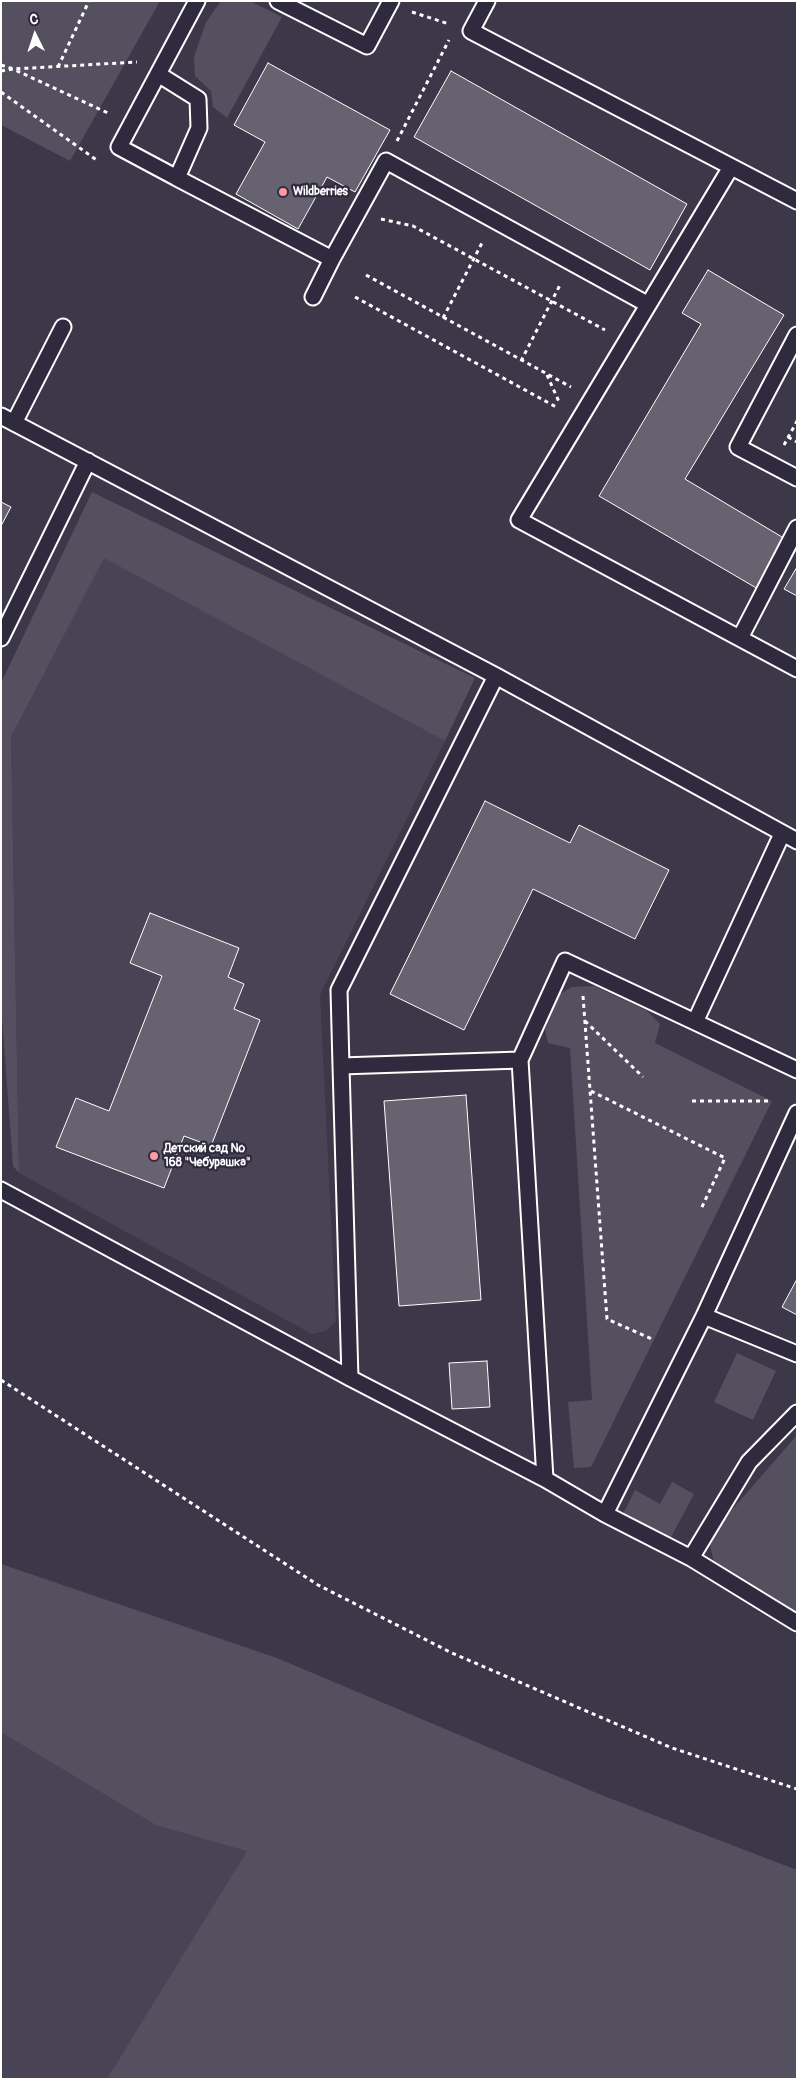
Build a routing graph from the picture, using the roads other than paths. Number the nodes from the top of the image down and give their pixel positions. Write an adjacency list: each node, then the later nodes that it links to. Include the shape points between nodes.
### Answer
1 (197, 1): 5 (lane)
2 (278, 1): 4 (lane, via 367,46)
3 (487, 1): 6 (lane, via 471,31)
4 (390, 3)
5 (161, 67): 7 (lane, via 198,100 199,128); 7 (lane, via 119,147)
6 (731, 167): 8 (lane); 11 (lane)
7 (177, 178): 9 (lane)
8 (797, 202)
9 (332, 259): 10 (lane); 11 (lane, via 386,161)
10 (313, 297)
11 (647, 304): 19 (lane, via 519,520)
12 (63, 327): 14 (lane)
13 (797, 335): 16 (lane, via 738,447)
14 (8, 419): 15 (lane)
15 (88, 461): 18 (lane); 21 (lane)
16 (797, 478)
17 (797, 528): 19 (lane)
18 (1, 638)
19 (740, 638): 20 (lane)
20 (797, 669)
21 (496, 676): 22 (lane); 26 (lane, via 339,990)
22 (782, 834): 23 (lane); 24 (lane)
23 (797, 841)
24 (695, 1022): 25 (lane, via 565,961); 27 (lane)
25 (520, 1060): 26 (lane); 34 (lane)
26 (341, 1066): 32 (lane)
27 (797, 1070)
28 (797, 1113): 30 (lane)
29 (1, 1190): 32 (lane)
30 (704, 1316): 31 (lane); 35 (lane)
31 (797, 1354)
32 (350, 1378): 34 (lane)
33 (797, 1413): 36 (lane, via 750,1462)
34 (545, 1479): 35 (lane)
35 (605, 1514): 36 (lane)
36 (691, 1558): 37 (lane)
37 (797, 1623)

